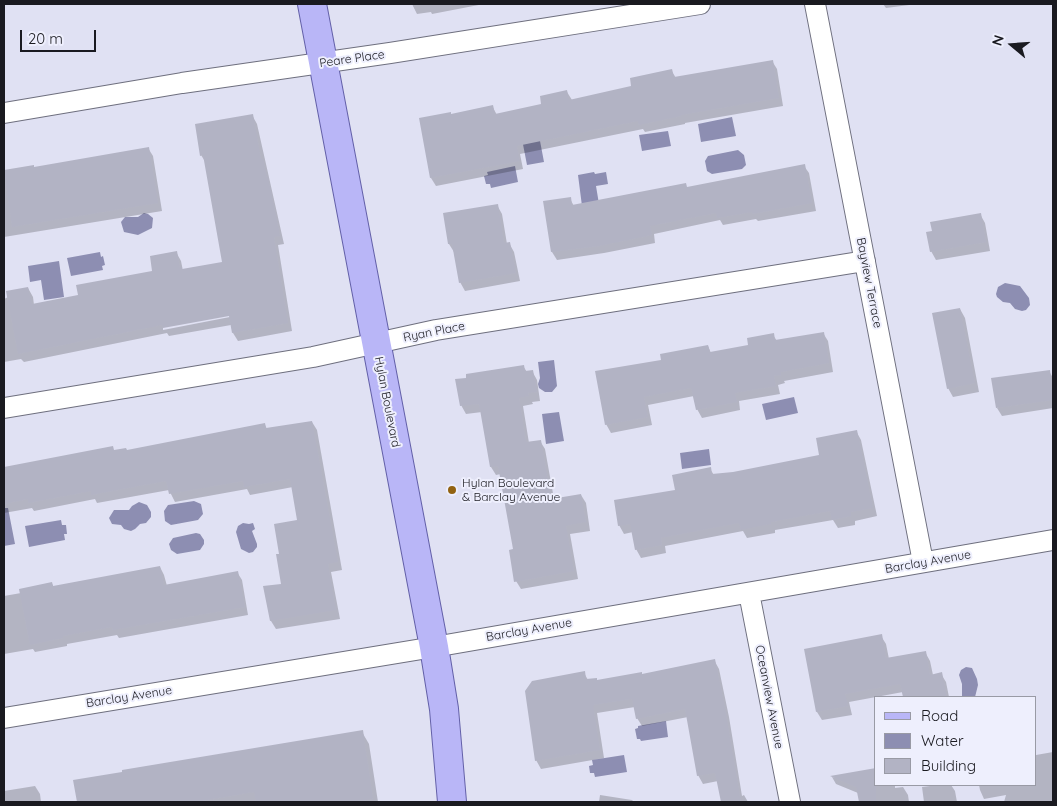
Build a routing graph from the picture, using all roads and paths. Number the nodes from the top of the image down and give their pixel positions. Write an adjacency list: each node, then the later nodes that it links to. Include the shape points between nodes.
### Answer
1 (312, 4): 4 (main road, Hylan Boulevard)
2 (700, 4): 4 (street, Peare Place)
3 (815, 4): 6 (street, Bayview Terrace)
4 (324, 63): 5 (street, Peare Place); 7 (main road, Hylan Boulevard)
5 (4, 113)
6 (865, 261): 7 (street, Ryan Place, via 436,330); 10 (street, Bayview Terrace)
7 (376, 343): 8 (street, Ryan Place, via 313,357); 12 (main road, Hylan Boulevard)
8 (4, 408)
9 (1053, 540): 10 (street, Barclay Avenue)
10 (923, 562): 11 (street, Barclay Avenue)
11 (749, 593): 12 (street, Barclay Avenue); 15 (street, Oceanview Avenue)
12 (434, 647): 13 (street, Barclay Avenue); 14 (main road, Hylan Boulevard, via 445,717)
13 (4, 718)
14 (452, 802)
15 (790, 802)

